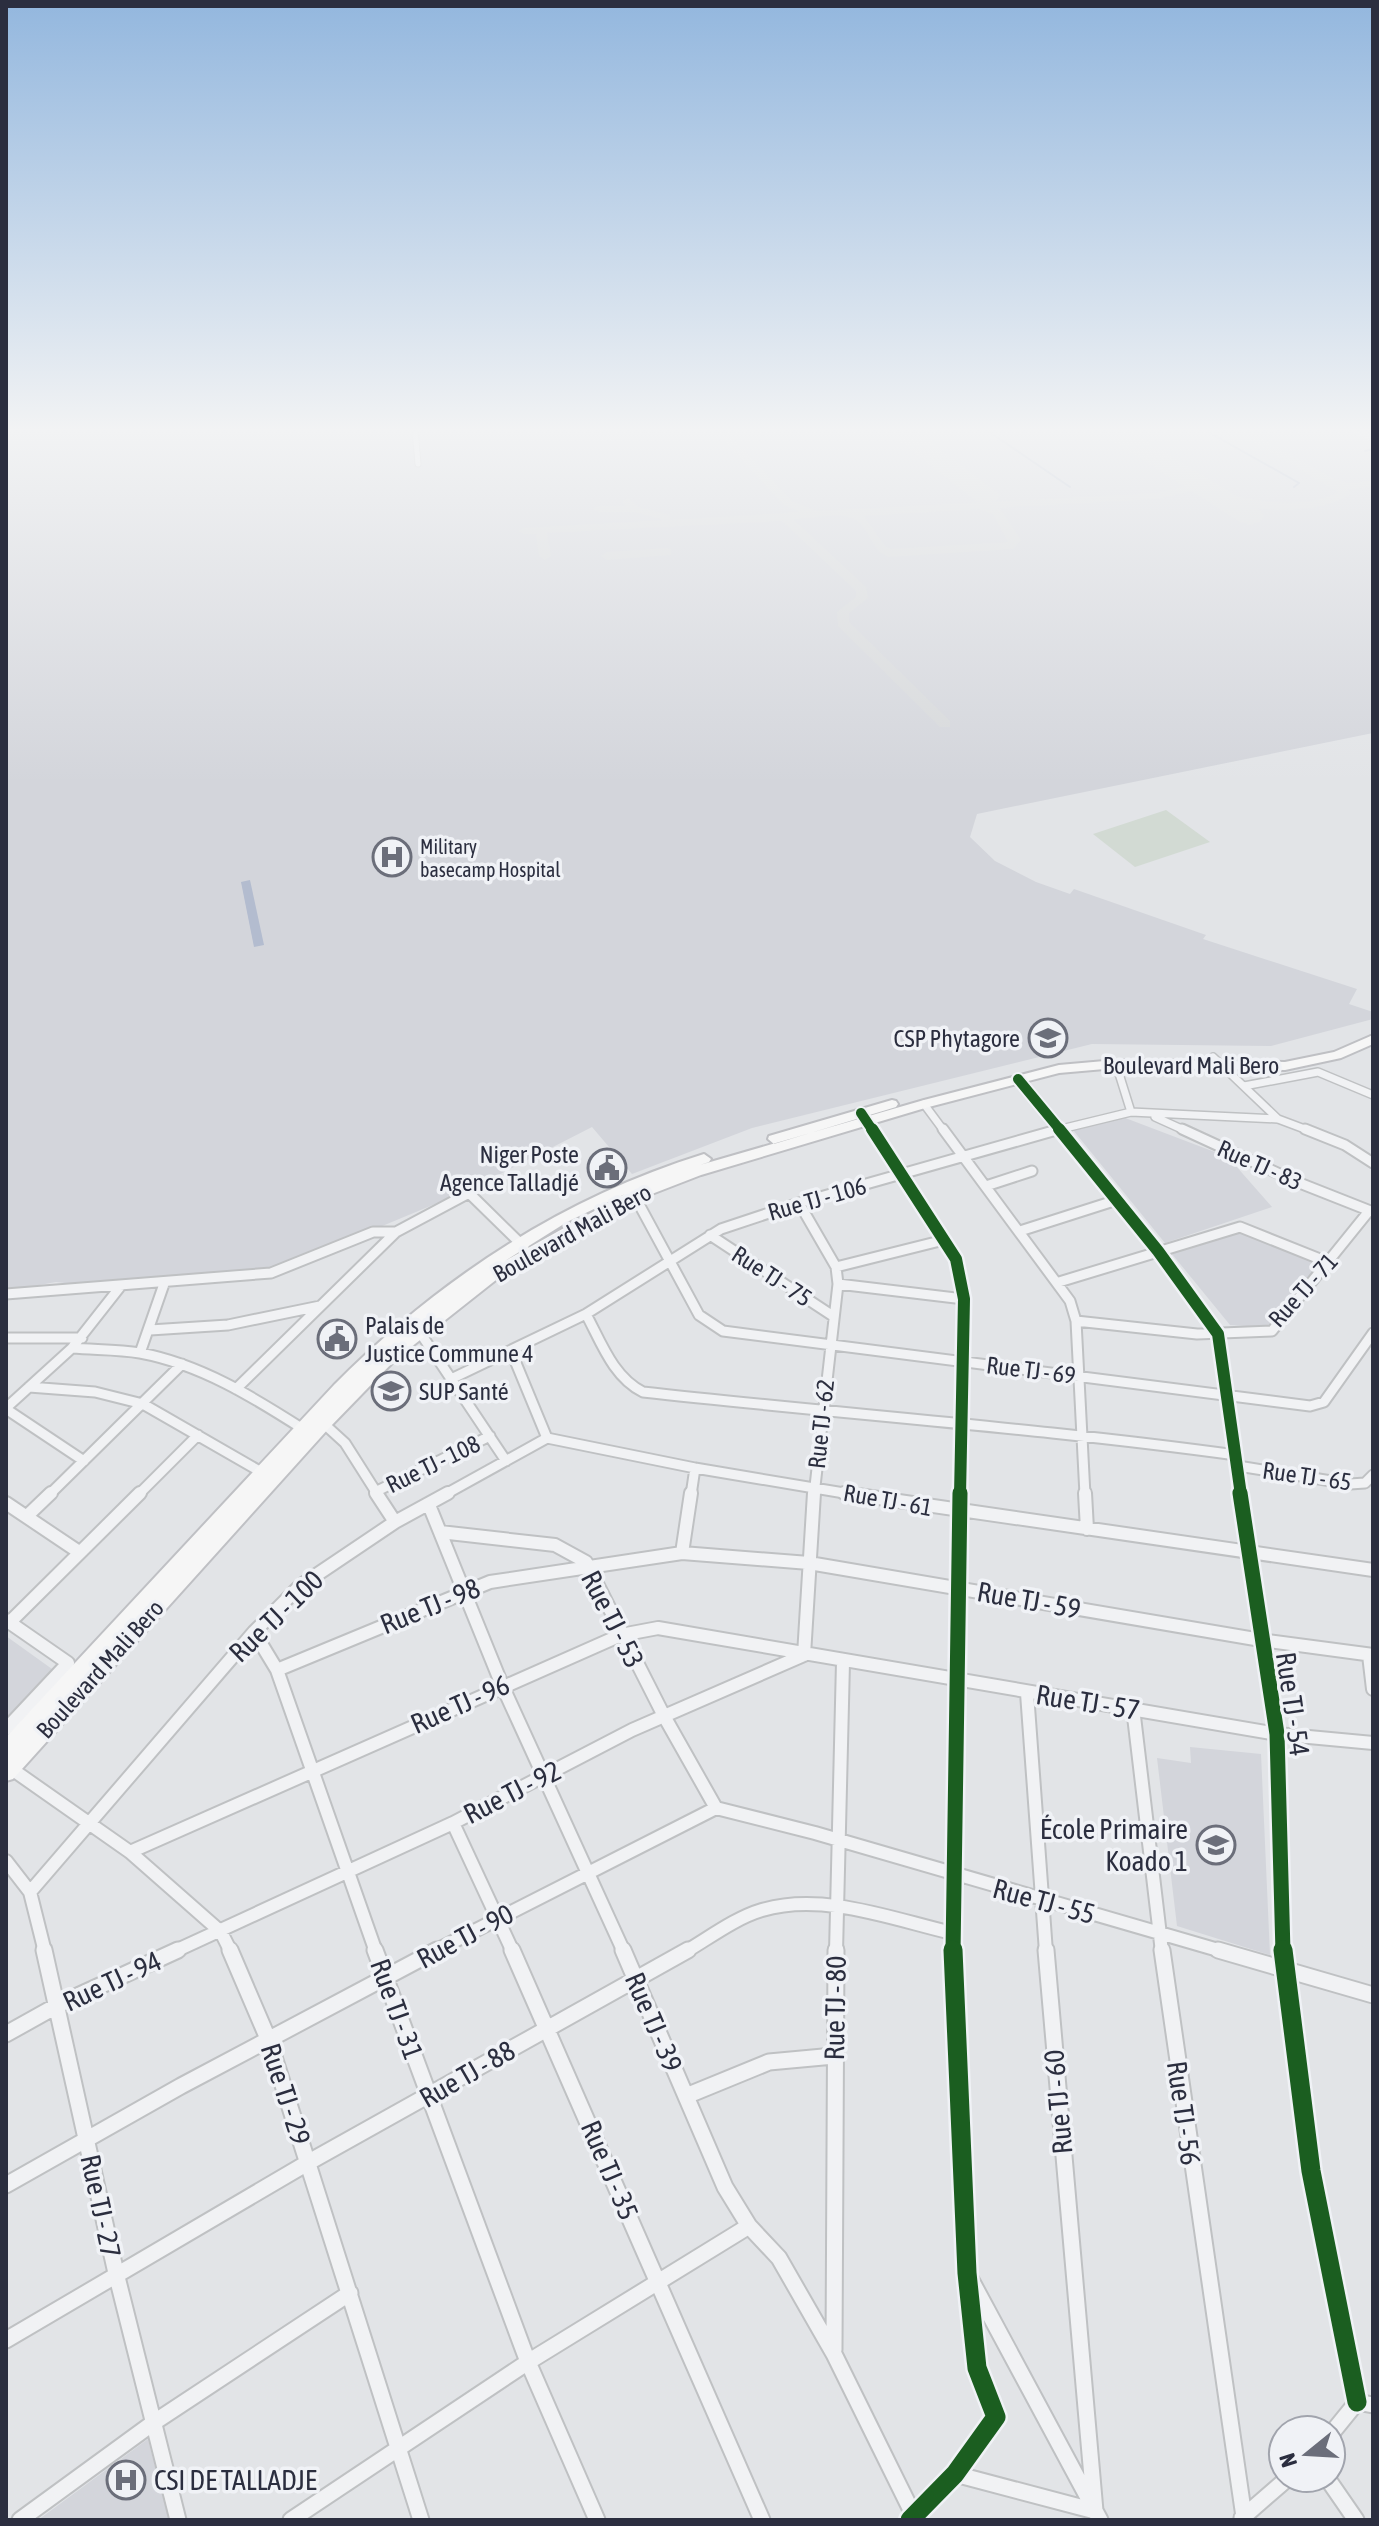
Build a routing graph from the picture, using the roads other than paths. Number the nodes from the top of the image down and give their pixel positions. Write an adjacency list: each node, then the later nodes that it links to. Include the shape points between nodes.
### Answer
1 (1373, 1028): 3 (main road, Boulevard Mali Bero, via 1301,1056)
2 (1373, 1039): 3 (main road, Boulevard Mali Bero, via 1308,1063)
3 (1218, 1061): 4 (main road, Boulevard Mali Bero); 6 (street); 11 (main road, Boulevard Mali Bero, via 1124,1055 1066,1060)
4 (1116, 1064): 5 (main road, Boulevard Mali Bero); 9 (street)
5 (1018, 1079): 8 (main road, Boulevard Mali Bero); 13 (street, Rue TJ - 54)
6 (1244, 1086): 7 (street, via 1318,1072); 12 (street)
7 (1373, 1095)
8 (924, 1104): 11 (main road, Boulevard Mali Bero); 14 (street)
9 (1131, 1112): 10 (street, Rue TJ - 106); 13 (street, Rue TJ - 106)
10 (1148, 1114): 12 (street); 22 (street, Rue TJ - 83)
11 (864, 1118): 17 (street); 19 (main road, Boulevard Mali Bero); 27 (main road, Boulevard Mali Bero, via 673,1168 604,1199)
12 (1278, 1119): 15 (street, via 1345,1145)
13 (1059, 1129): 14 (street, Rue TJ - 106); 20 (street, Rue TJ - 54)
14 (964, 1157): 17 (street, Rue TJ - 106); 18 (street)
15 (1373, 1163)
16 (1032, 1171): 18 (street)
17 (903, 1175): 21 (street, Rue TJ - 106); 26 (street)
18 (986, 1186): 23 (street)
19 (634, 1195): 27 (main road, Boulevard Mali Bero); 29 (street, Rue TJ - 69)
20 (1117, 1200): 23 (street); 28 (street, Rue TJ - 54)
21 (799, 1203): 25 (street, Rue TJ - 106); 31 (street, Rue TJ - 62)
22 (1371, 1212): 30 (street, Rue TJ - 71)
23 (1020, 1231): 32 (street)
24 (396, 1232): 27 (street, via 469,1193); 33 (street, via 373,1232 277,1272); 38 (street)
25 (710, 1235): 29 (street, Rue TJ - 106); 40 (street, Rue TJ - 75)
26 (944, 1240): 31 (street); 37 (street, via 961,1272)
27 (524, 1248): 43 (main road, Boulevard Mali Bero); 62 (main road, Boulevard Mali Bero, via 454,1288 411,1322)
28 (1158, 1251): 30 (street, via 1240,1227); 32 (street); 45 (street, Rue TJ - 54)
29 (671, 1261): 39 (street, Rue TJ - 106); 48 (street, Rue TJ - 69, via 699,1315 713,1327)
30 (1330, 1263): 45 (street, Rue TJ - 71, via 1272,1331)
31 (836, 1267): 34 (street, Rue TJ - 62)
32 (1059, 1282): 41 (street)
33 (164, 1284): 35 (street); 42 (street)
34 (838, 1284): 37 (street); 40 (street, Rue TJ - 62)
35 (120, 1287): 36 (street); 47 (street)
36 (6, 1294)
37 (964, 1299): 52 (street)
38 (320, 1306): 42 (street, via 220,1327); 57 (street)
39 (586, 1314): 50 (street, Rue TJ - 106); 61 (street, Rue TJ - 65, via 634,1388)
40 (833, 1316): 48 (street, Rue TJ - 62)
41 (1076, 1321): 45 (street, Rue TJ - 71); 54 (street)
42 (150, 1330): 51 (street)
43 (419, 1331): 55 (street); 62 (main road, Boulevard Mali Bero)
44 (1373, 1333): 58 (street, Rue TJ - 69, via 1317,1405)
45 (1218, 1334): 58 (street, Rue TJ - 54)
46 (6, 1338): 47 (street)
47 (82, 1338): 49 (street)
48 (829, 1345): 52 (street, Rue TJ - 69); 61 (street, Rue TJ - 62)
49 (72, 1348): 51 (street); 56 (street)
50 (511, 1351): 55 (street, Rue TJ - 106); 68 (street)
51 (140, 1353): 53 (street)
52 (963, 1361): 54 (street, Rue TJ - 69); 63 (street)
53 (182, 1364): 57 (street); 59 (street)
54 (1080, 1376): 58 (street, Rue TJ - 69); 65 (street)
55 (451, 1379): 67 (street)
56 (29, 1387): 59 (street, via 95,1392); 60 (street)
57 (236, 1389): 64 (street)
58 (1227, 1395): 71 (street, Rue TJ - 54)
59 (143, 1404): 66 (street); 69 (street)
60 (6, 1408): 69 (street)
61 (823, 1412): 63 (street, Rue TJ - 65); 75 (street, Rue TJ - 62)
62 (320, 1420): 64 (main road, Boulevard Mali Bero); 76 (street, via 345,1443); 110 (main road, Boulevard Mali Bero)
63 (961, 1425): 65 (street, Rue TJ - 65); 79 (street)
64 (303, 1429): 73 (main road, Boulevard Mali Bero)
65 (1082, 1434): 71 (street, Rue TJ - 65); 82 (street)
66 (198, 1435): 73 (street); 84 (street)
67 (490, 1436): 70 (street); 76 (street, Rue TJ - 108)
68 (547, 1438): 70 (street, Rue TJ - 100); 72 (street, Rue TJ - 61)
69 (84, 1461): 80 (street)
70 (506, 1461): 78 (street, Rue TJ - 100)
71 (1237, 1461): 74 (street, Rue TJ - 65, via 1350,1484 1365,1483); 86 (street, Rue TJ - 54)
72 (695, 1468): 75 (street, Rue TJ - 61); 85 (street)
73 (263, 1473): 109 (main road, Boulevard Mali Bero)
74 (1373, 1475)
75 (814, 1488): 79 (street, Rue TJ - 61); 87 (street, Rue TJ - 62)
76 (377, 1491): 81 (street)
77 (6, 1503): 80 (street)
78 (429, 1505): 81 (street, Rue TJ - 100); 83 (street, Rue TJ - 39)
79 (960, 1512): 82 (street, Rue TJ - 61); 90 (street)
80 (27, 1516): 84 (street)
81 (395, 1522): 93 (street, Rue TJ - 100, via 300,1586)
82 (1087, 1529): 86 (street, Rue TJ - 61)
83 (440, 1532): 88 (street, Rue TJ - 53, via 555,1545); 91 (street, Rue TJ - 39)
84 (79, 1552): 92 (street)
85 (682, 1553): 87 (street, Rue TJ - 59); 88 (street, Rue TJ - 59)
86 (1251, 1555): 89 (street, Rue TJ - 61); 95 (street, Rue TJ - 54)
87 (809, 1563): 90 (street, Rue TJ - 59); 96 (street, Rue TJ - 62)
88 (590, 1567): 91 (street, Rue TJ - 98, via 509,1578); 94 (street, Rue TJ - 53)
89 (1373, 1570)
90 (960, 1587): 95 (street, Rue TJ - 59); 100 (street)
91 (461, 1591): 99 (street, Rue TJ - 98); 101 (street, Rue TJ - 39)
92 (8, 1621): 106 (street, via 68,1663)
93 (254, 1632): 99 (street, Rue TJ - 31); 115 (street, Rue TJ - 100)
94 (621, 1635): 96 (street, Rue TJ - 96, via 658,1628); 101 (street, Rue TJ - 96); 105 (street, Rue TJ - 53)
95 (1261, 1640): 97 (street, Rue TJ - 59); 107 (street, Rue TJ - 54)
96 (804, 1655): 98 (street, Rue TJ - 57); 105 (street, Rue TJ - 92)
97 (1371, 1655): 102 (street)
98 (843, 1662): 100 (street, Rue TJ - 57); 116 (street, Rue TJ - 80)
99 (277, 1670): 111 (street, Rue TJ - 31)
100 (958, 1680): 103 (street, Rue TJ - 57); 121 (street)
101 (502, 1685): 111 (street, Rue TJ - 96); 112 (street, Rue TJ - 39)
102 (1373, 1689)
103 (1027, 1693): 104 (street, Rue TJ - 57); 123 (street, Rue TJ - 60)
104 (1133, 1708): 107 (street, Rue TJ - 57); 127 (street, Rue TJ - 56)
105 (664, 1716): 112 (street, Rue TJ - 92); 113 (street, Rue TJ - 53)
106 (6, 1729)
107 (1277, 1734): 108 (street, Rue TJ - 57); 129 (street, Rue TJ - 54)
108 (1373, 1743)
109 (6, 1751)
110 (7, 1768): 115 (street, Rue TJ - 29)
111 (311, 1770): 117 (street, Rue TJ - 96); 120 (street, Rue TJ - 31)
112 (544, 1776): 114 (street, Rue TJ - 92); 119 (street, Rue TJ - 39)
113 (716, 1808): 116 (street, Rue TJ - 55); 119 (street, Rue TJ - 90)
114 (453, 1823): 120 (street, Rue TJ - 92); 125 (street, Rue TJ - 35)
115 (91, 1824): 117 (street, Rue TJ - 29); 122 (street)
116 (838, 1840): 121 (street, Rue TJ - 55); 124 (street, Rue TJ - 80)
117 (130, 1852): 126 (street, Rue TJ - 29)
118 (6, 1861): 122 (street, Rue TJ - 27)
119 (587, 1872): 125 (street, Rue TJ - 90); 131 (street, Rue TJ - 39)
120 (347, 1873): 126 (street, Rue TJ - 92); 130 (street, Rue TJ - 31)
121 (951, 1875): 123 (street, Rue TJ - 55); 128 (street)
122 (30, 1892): 133 (street, Rue TJ - 27)
123 (1041, 1900): 127 (street, Rue TJ - 55); 158 (street, Rue TJ - 60)
124 (836, 1909): 128 (street, Rue TJ - 88); 131 (street, Rue TJ - 88, via 792,1903 768,1907); 137 (street, Rue TJ - 80)
125 (497, 1919): 130 (street, Rue TJ - 90); 134 (street, Rue TJ - 35)
126 (221, 1932): 133 (street, Rue TJ - 94); 136 (street, Rue TJ - 29)
127 (1159, 1932): 129 (street, Rue TJ - 55); 159 (street, Rue TJ - 56)
128 (952, 1933): 145 (street)
129 (1283, 1968): 132 (street, Rue TJ - 55); 151 (street, Rue TJ - 54, via 1311,2171)
130 (386, 1978): 136 (street, Rue TJ - 90); 138 (street, Rue TJ - 31)
131 (636, 1979): 134 (street, Rue TJ - 88); 139 (street, Rue TJ - 39)
132 (1373, 1995)
133 (58, 2005): 135 (street, Rue TJ - 94); 140 (street, Rue TJ - 27)
134 (548, 2028): 138 (street, Rue TJ - 88); 146 (street, Rue TJ - 35)
135 (6, 2034)
136 (269, 2041): 140 (street, Rue TJ - 90); 141 (street, Rue TJ - 29)
137 (834, 2056): 139 (street, via 769,2062); 149 (street, Rue TJ - 80)
138 (429, 2096): 141 (street, Rue TJ - 88); 150 (street, Rue TJ - 31)
139 (686, 2096): 143 (street, Rue TJ - 39, via 725,2187)
140 (86, 2138): 142 (street, Rue TJ - 90); 144 (street, Rue TJ - 27)
141 (309, 2162): 144 (street, Rue TJ - 88); 147 (street, Rue TJ - 29)
142 (6, 2185)
143 (749, 2226): 146 (street); 149 (street, Rue TJ - 39, via 779,2258)
144 (116, 2273): 148 (street, Rue TJ - 88); 153 (street, Rue TJ - 27)
145 (967, 2273): 155 (street, via 977,2368 996,2417); 158 (street)
146 (658, 2281): 150 (street); 166 (street, Rue TJ - 35)
147 (350, 2293): 153 (street); 154 (street, Rue TJ - 29)
148 (6, 2340)
149 (834, 2354): 160 (street, Rue TJ - 39)
150 (528, 2362): 154 (street); 165 (street, Rue TJ - 31)
151 (1365, 2404): 152 (street)
152 (1347, 2420)
153 (153, 2423): 161 (street); 162 (street, Rue TJ - 27)
154 (398, 2451): 163 (street); 164 (street, Rue TJ - 29)
155 (955, 2474): 158 (street); 160 (street)
156 (1270, 2494): 159 (street)
157 (1338, 2494): 167 (street)
158 (1098, 2516)
159 (1242, 2518)
160 (913, 2519)
161 (20, 2520)
162 (178, 2520)
163 (291, 2520)
164 (421, 2520)
165 (597, 2520)
166 (762, 2520)
167 (1356, 2520)

